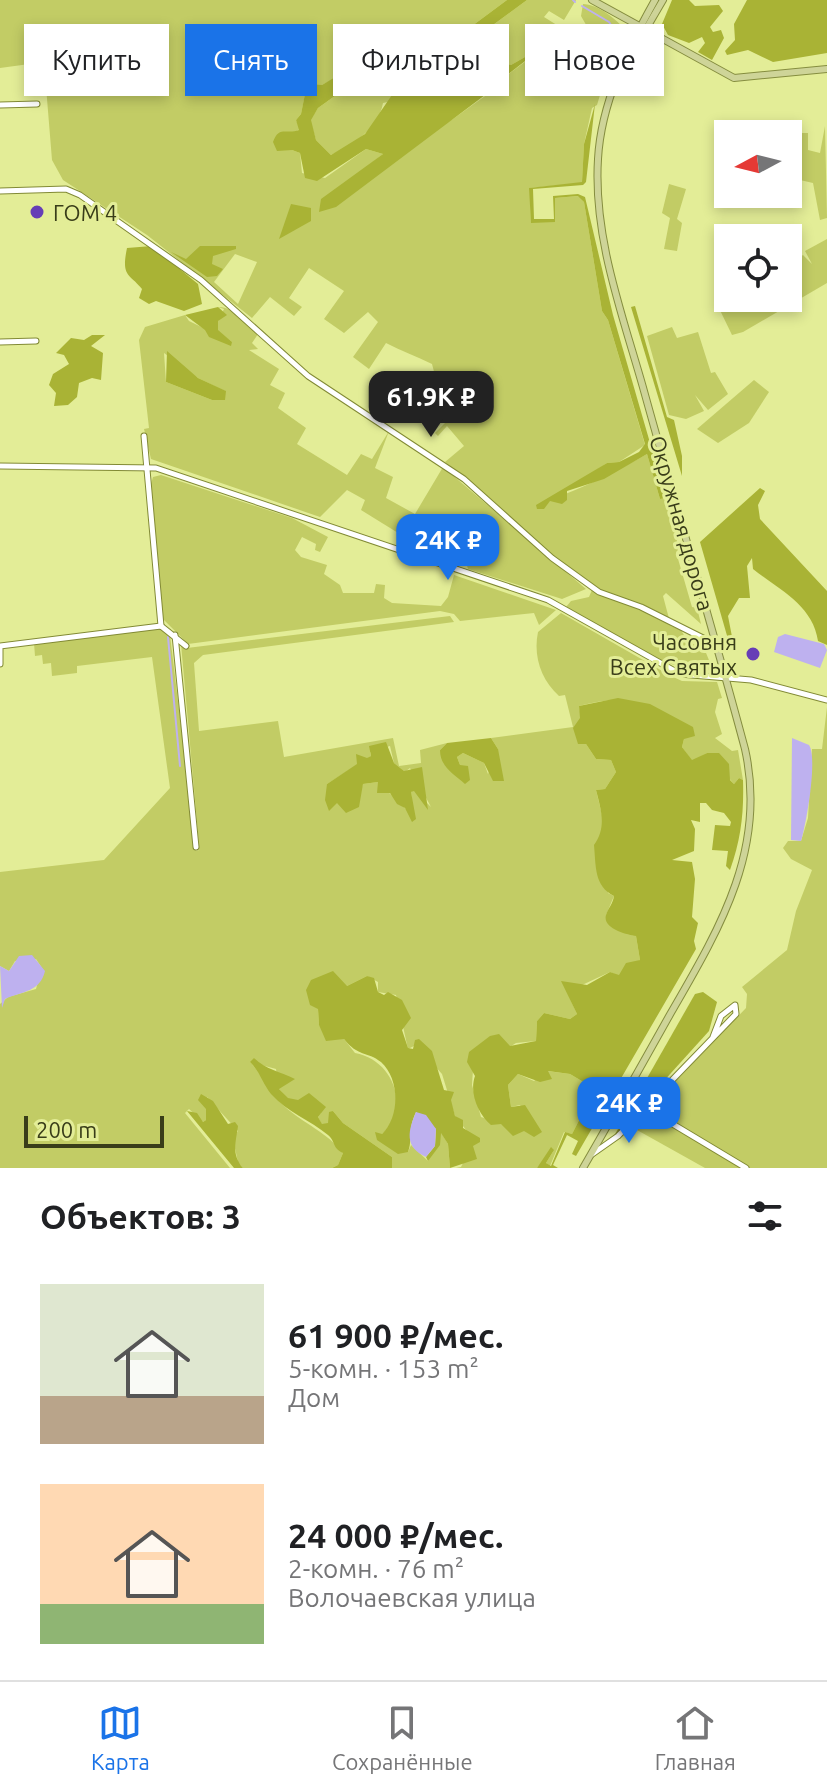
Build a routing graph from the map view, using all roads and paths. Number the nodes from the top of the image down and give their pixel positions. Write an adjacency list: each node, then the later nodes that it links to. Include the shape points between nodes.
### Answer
1 (592, 0): 4 (main road)
2 (655, 0): 5 (main road, Окружная дорога)
3 (663, 0): 6 (main road, Окружная дорога)
4 (633, 24)
5 (644, 24)
6 (646, 24)
7 (664, 41): 8 (main road, via 734,78)
8 (827, 69)
9 (612, 96): 20 (main road, Окружная дорога, via 598,158 603,239)
10 (37, 104): 11 (street)
11 (0, 105)
12 (0, 191): 20 (street, via 71,190 201,280 312,379 464,479 589,585)
13 (36, 341): 14 (street)
14 (0, 342)
15 (144, 436): 17 (street)
16 (0, 466): 17 (street)
17 (148, 467): 18 (street); 24 (street, via 547,600 680,674)
18 (161, 626): 19 (street); 22 (street)
19 (175, 635): 21 (street); 26 (street)
20 (717, 645): 24 (main road, Окружная дорога)
21 (186, 646)
22 (0, 648): 23 (street)
23 (0, 664)
24 (726, 676): 25 (street); 29 (main road, Окружная дорога, via 752,786 741,873 718,929)
25 (827, 700)
26 (196, 847)
27 (713, 1037): 27 (street, via 736,1014 735,1005 721,1016); 28 (street)
28 (646, 1108): 29 (street); 31 (street)
29 (590, 1156): 30 (main road, Окружная дорога)
30 (583, 1168)
31 (746, 1168)

